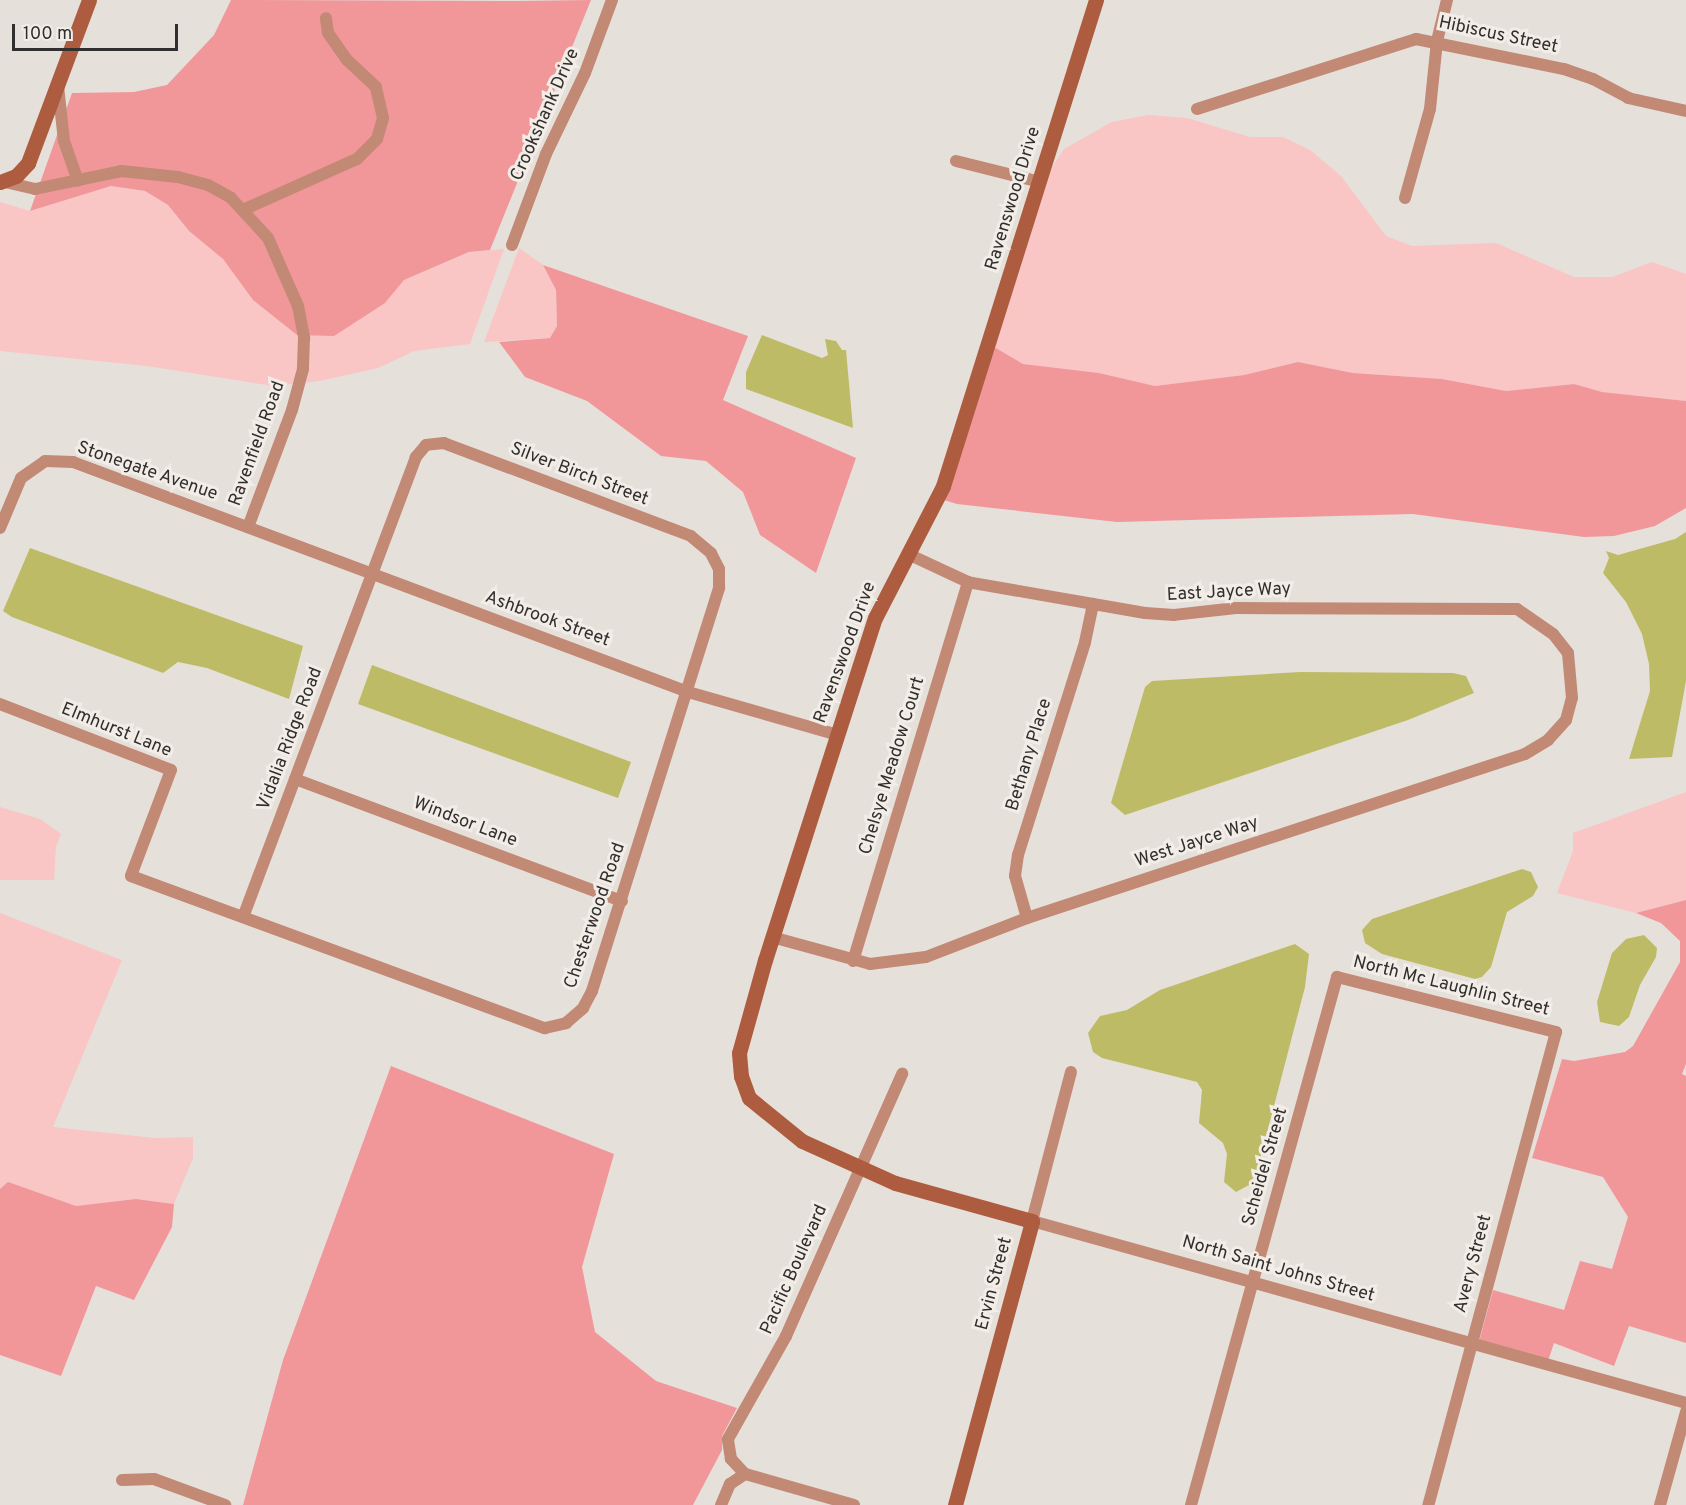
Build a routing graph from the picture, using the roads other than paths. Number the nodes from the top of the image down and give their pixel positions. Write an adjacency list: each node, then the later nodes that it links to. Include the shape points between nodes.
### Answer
1 (89, 0): 7 (street)
2 (612, 0): 16 (street, Crookshank Drive)
3 (1096, 0): 13 (street, Ravenswood Drive)
4 (1447, 0): 6 (street)
5 (326, 18): 15 (street, via 328,33 347,60 376,87 383,118 377,139 357,159)
6 (1437, 41): 8 (street, Hibiscus Street, via 1401,41); 9 (street, Hibiscus Street, via 1564,69 1628,98); 14 (street, via 1430,109)
7 (58, 84): 11 (street, via 64,141); 12 (street, via 28,163)
8 (1197, 109)
9 (1686, 111)
10 (956, 161): 13 (street)
11 (78, 181): 12 (street, Ravenfield Road, via 35,189); 15 (street, Ravenfield Road, via 121,171 178,177 208,185)
12 (2, 182)
13 (1041, 182): 19 (street, Ravenswood Drive, via 943,486)
14 (1405, 198)
15 (245, 209): 17 (street, Ravenfield Road, via 268,238 298,306 304,338 299,387)
16 (512, 244)
17 (248, 527): 18 (street, Stonegate Avenue, via 73,462 45,461 21,478); 20 (street, Ashbrook Street)
18 (0, 528)
19 (908, 554): 21 (street, East Jayce Way); 26 (street, Ravenswood Drive, via 875,618)
20 (372, 574): 24 (street, Ashbrook Street); 24 (street, Silver Birch Street, via 416,457 426,445 444,443 691,536 711,553 719,569 719,588); 27 (street, Vidalia Ridge Road)
21 (968, 582): 22 (street, East Jayce Way); 32 (street, Chelsye Meadow Court)
22 (1093, 604): 23 (street, East Jayce Way, via 1174,615 1236,608 1517,609 1553,634); 30 (street, Bethany Place, via 1085,642 1018,855 1015,876)
23 (1571, 663): 30 (street, West Jayce Way, via 1572,698 1566,720 1548,740 1525,754)
24 (688, 692): 26 (street, Ashbrook Street); 28 (street, Chesterwood Road)
25 (0, 705): 29 (street, Elmhurst Lane, via 171,770 130,876)
26 (838, 735): 31 (street, Ravenswood Drive)
27 (295, 779): 28 (street, Windsor Lane); 29 (street, Vidalia Ridge Road)
28 (622, 901): 29 (street, Chesterwood Road, via 592,991 582,1008 566,1023 545,1028)
29 (243, 917)
30 (1027, 918): 32 (street, West Jayce Way, via 927,957 886,965)
31 (772, 937): 32 (street, West Jayce Way); 37 (street, Ravenswood Drive, via 739,1053 744,1087 757,1107 778,1125)
32 (854, 961)
33 (1337, 977): 34 (street, North Mc Laughlin Street); 39 (street, Scheidel Street)
34 (1556, 1032): 40 (street, Avery Street)
35 (1071, 1072): 38 (street, Ervin Street)
36 (902, 1074): 37 (street, Pacific Boulevard)
37 (860, 1170): 38 (street, North Saint Johns Street, via 894,1184); 43 (street, Pacific Boulevard, via 786,1335 728,1439 730,1459)
38 (1032, 1221): 39 (street, North Saint Johns Street); 48 (street, Ervin Street)
39 (1252, 1283): 40 (street, North Saint Johns Street); 49 (street, Scheidel Street)
40 (1471, 1346): 41 (street, North Saint Johns Street); 50 (street, Avery Street)
41 (1686, 1403)
42 (1686, 1412): 51 (street)
43 (745, 1474): 46 (street, via 730,1484); 47 (street)
44 (122, 1480): 45 (street, via 154,1479)
45 (225, 1505)
46 (721, 1505)
47 (854, 1505)
48 (955, 1505)
49 (1191, 1505)
50 (1428, 1505)
51 (1660, 1505)

